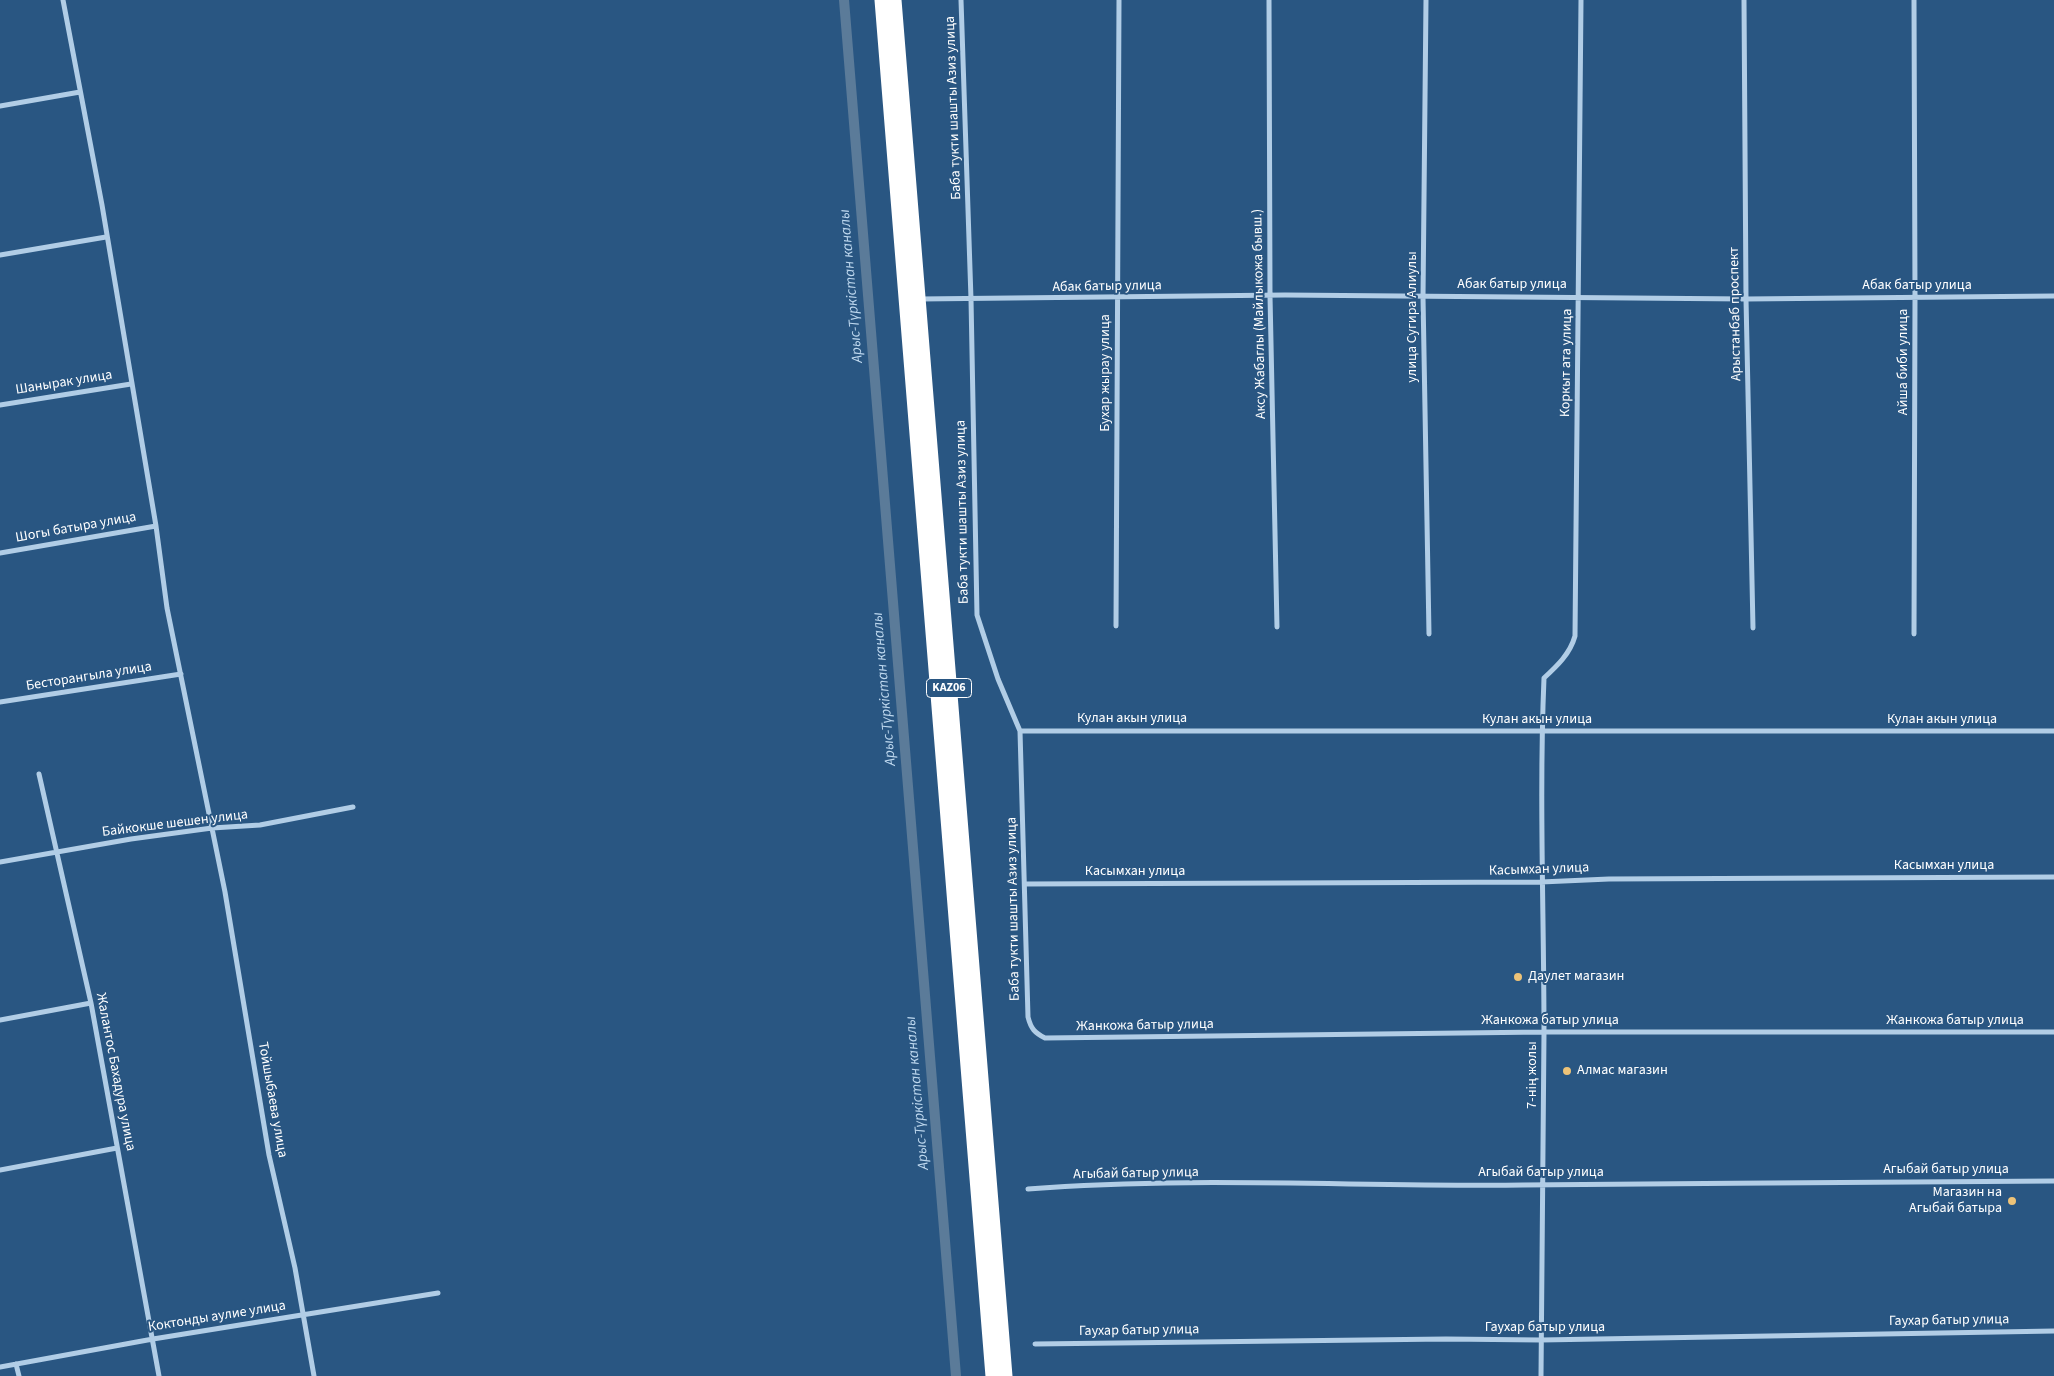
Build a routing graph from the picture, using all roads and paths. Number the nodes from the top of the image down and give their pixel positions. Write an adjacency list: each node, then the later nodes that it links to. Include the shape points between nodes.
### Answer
1 (63, 0): 11 (street, Тойшыбаева улица)
2 (882, 0): 68 (highway, KАZ06)
3 (894, 0): 22 (highway, KАZ06)
4 (962, 0): 23 (street, Баба тукти шашты Азиз улица)
5 (1119, 0): 20 (street, Бухар жырау улица)
6 (1269, 0): 15 (street, Аксу Жабаглы (Майлыкожа бывш.))
7 (1426, 0): 18 (street, улица Сугира Алиулы)
8 (1581, 0): 16 (street, Коркыт ата улица)
9 (1744, 0): 21 (street, Арыстанбаб проспект)
10 (1914, 0): 19 (street, Айша биби улица)
11 (80, 92): 12 (street); 13 (street, Тойшыбаева улица)
12 (0, 106)
13 (106, 237): 14 (street); 24 (street, Тойшыбаева улица)
14 (0, 255)
15 (1270, 296): 18 (street, Абак батыр улица); 20 (street, Абак батыр улица); 29 (street, Аксу Жабаглы (Майлыкожа бывш.))
16 (1579, 296): 18 (street, Абак батыр улица); 21 (street, Абак батыр улица); 33 (street, Коркыт ата улица)
17 (2054, 296): 19 (street, Абак батыр улица)
18 (1423, 297): 31 (street, улица Сугира Алиулы)
19 (1915, 297): 21 (street, Абак батыр улица); 32 (street, Айша биби улица)
20 (1117, 298): 23 (street, Абак батыр улица); 28 (street, Бухар жырау улица)
21 (1746, 298): 30 (street, Арыстанбаб проспект)
22 (918, 299): 23 (street, Абак батыр улица); 69 (highway, KАZ06)
23 (971, 299): 36 (street, Баба тукти шашты Азиз улица, via 976,615)
24 (131, 384): 25 (street, Шанырак улица); 26 (street, Тойшыбаева улица)
25 (0, 405)
26 (156, 526): 27 (street, Шогы батыра улица); 34 (street, Тойшыбаева улица, via 167,608)
27 (0, 552)
28 (1116, 626)
29 (1276, 627)
30 (1753, 628)
31 (1429, 634)
32 (1914, 634)
33 (1575, 636): 38 (street, 7-нің жолы, via 1573,646 1562,661 1544,678)
34 (181, 674): 35 (street, Бесторангыла улица); 41 (street, Тойшыбаева улица)
35 (0, 702)
36 (1020, 731): 38 (street, Кулан акын улица); 46 (street, Баба тукти шашты Азиз улица)
37 (2054, 731): 38 (street, Кулан акын улица)
38 (1542, 732): 45 (street, 7-нің жолы)
39 (39, 774): 42 (street, Жалантос Бахадура улица)
40 (353, 808): 41 (street, Байкокше шешен улица, via 260,825)
41 (212, 828): 42 (street, Байкокше шешен улица); 58 (street, Тойшыбаева улица, via 269,1155)
42 (56, 852): 43 (street, Байкокше шешен улица); 47 (street, Жалантос Бахадура улица)
43 (0, 862)
44 (2054, 876): 45 (street, Касымхан улица)
45 (1541, 882): 46 (street, Касымхан улица); 49 (street, 7-нің жолы)
46 (1025, 884): 51 (street, Баба тукти шашты Азиз улица, via 1028,1017 1034,1032)
47 (91, 1003): 48 (street); 52 (street, Жалантос Бахадура улица)
48 (0, 1020)
49 (1544, 1032): 50 (street, Жанкожа батыр улица); 51 (street, Жанкожа батыр улица); 55 (street, 7-нің жолы)
50 (2054, 1032)
51 (1045, 1038)
52 (117, 1148): 53 (street); 60 (street, Жалантос Бахадура улица)
53 (0, 1170)
54 (2054, 1181): 55 (street, Агыбай батыр улица)
55 (1543, 1185): 56 (street, Агыбай батыр улица, via 1099,1184); 61 (street, 7-нің жолы)
56 (1028, 1189)
57 (438, 1293): 58 (street, Коктонды аулие улица)
58 (302, 1314): 60 (street, Коктонды аулие улица); 67 (street, Тойшыбаева улица)
59 (2054, 1331): 61 (street, Гаухар батыр улица)
60 (153, 1339): 63 (street, Коктонды аулие улица); 66 (street, Жалантос Бахадура улица)
61 (1541, 1340): 62 (street, Гаухар батыр улица); 70 (street, 7-нің жолы)
62 (1035, 1344)
63 (16, 1364): 64 (street, Коктонды аулие улица); 65 (street)
64 (0, 1367)
65 (18, 1376)
66 (159, 1376)
67 (314, 1376)
68 (993, 1376)
69 (1005, 1376)
70 (1542, 1376)

